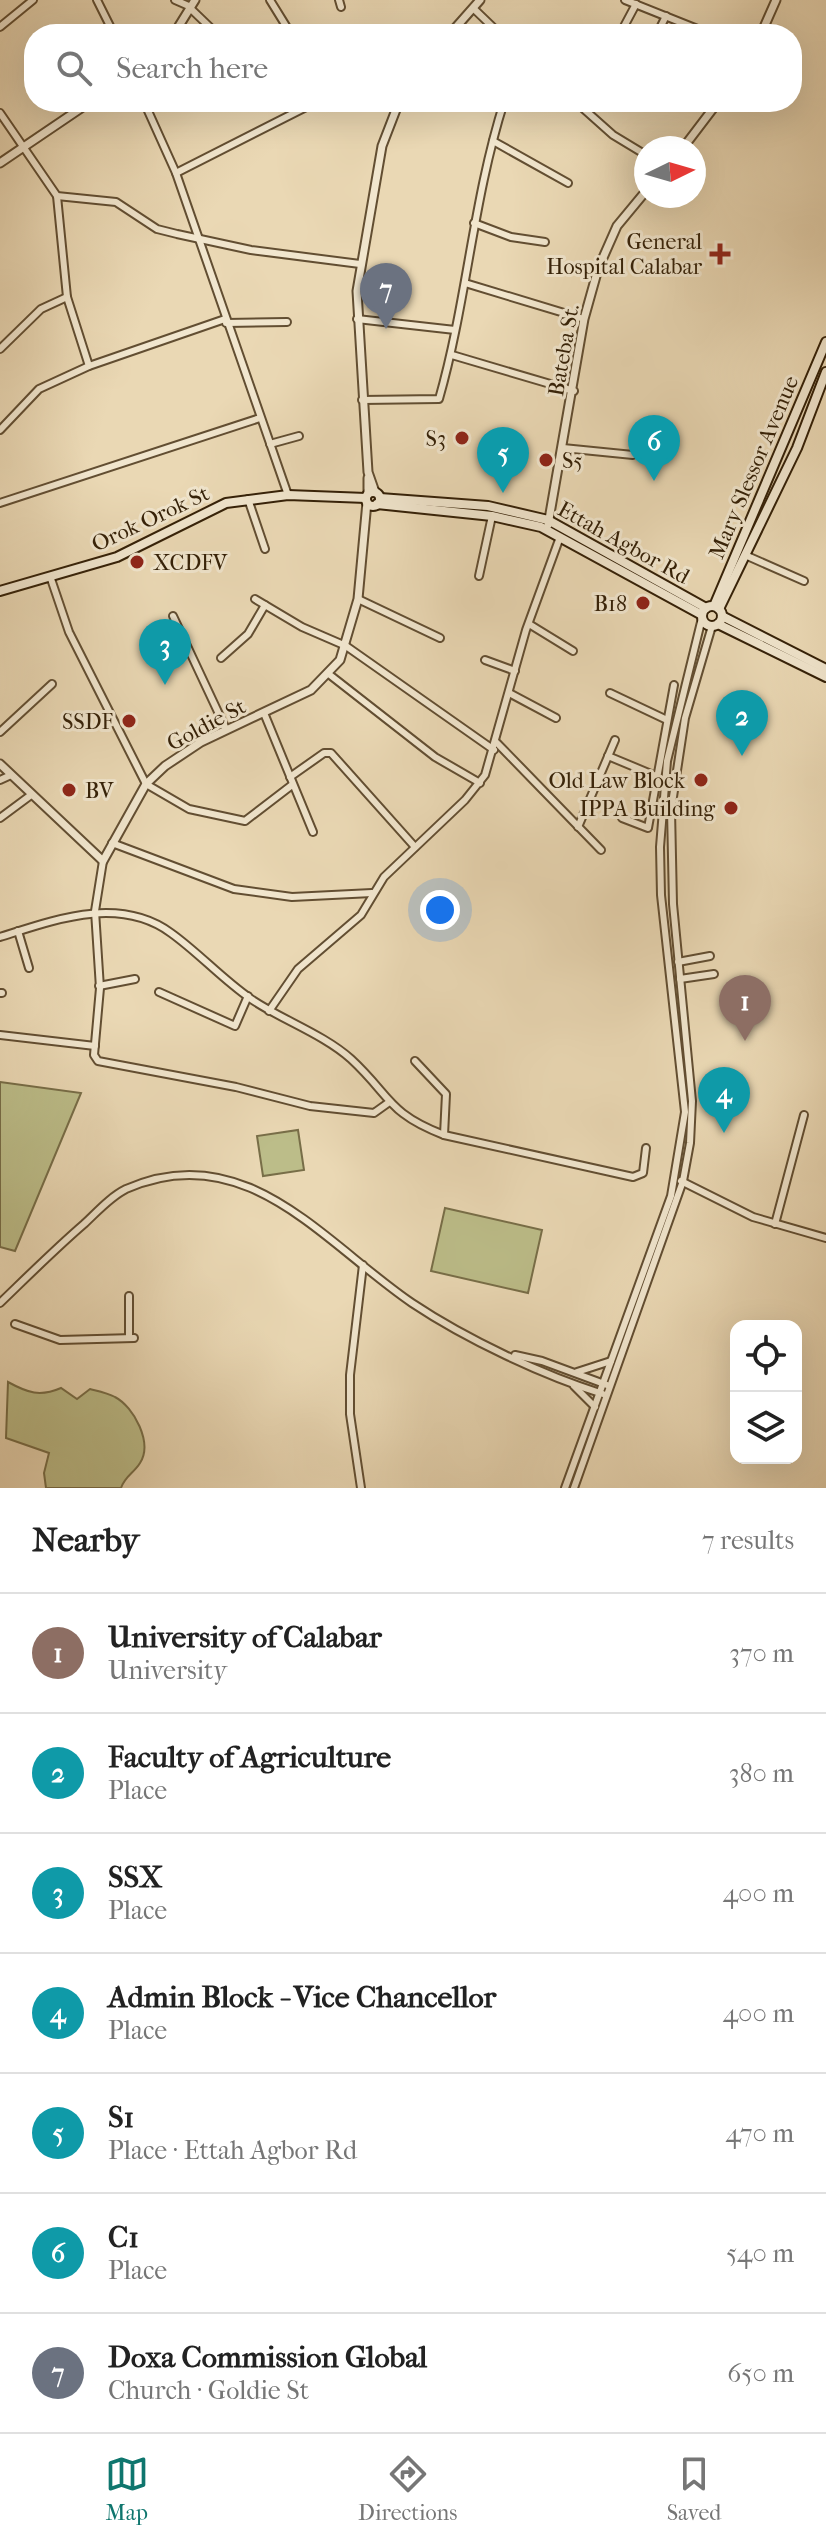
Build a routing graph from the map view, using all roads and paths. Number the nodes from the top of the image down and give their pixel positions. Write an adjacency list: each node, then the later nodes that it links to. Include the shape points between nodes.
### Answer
1 (33, 0): 21 (street)
2 (97, 0): 11 (street)
3 (175, 0): 9 (street)
4 (270, 0): 14 (street)
5 (625, 0): 8 (street)
6 (776, 0): 20 (street)
7 (476, 3): 15 (street); 16 (street)
8 (636, 4): 10 (street); 17 (street)
9 (192, 5): 12 (street); 13 (street)
10 (666, 16): 18 (street); 19 (street)
11 (109, 24)
12 (180, 24)
13 (208, 24)
14 (285, 24)
15 (458, 24)
16 (492, 24)
17 (625, 24)
18 (662, 24)
19 (686, 24)
20 (765, 24)
21 (0, 27)
22 (75, 112): 32 (street)
23 (149, 112): 35 (street)
24 (296, 112): 35 (street)
25 (395, 112): 42 (street, Goldie St, via 382,146)
26 (501, 112): 31 (street)
27 (587, 112): 33 (street)
28 (710, 112): 30 (street)
29 (0, 113): 32 (street)
30 (692, 136)
31 (493, 141): 36 (street); 39 (street)
32 (22, 148): 34 (street); 37 (street)
33 (634, 148)
34 (0, 163)
35 (176, 173): 40 (street)
36 (568, 183)
37 (57, 196): 40 (street, via 116,202 157,229); 44 (street)
38 (634, 207): 46 (street, Bateba St., via 608,242)
39 (474, 223): 41 (street); 43 (street)
40 (198, 237): 42 (street, via 251,250); 47 (street)
41 (545, 242)
42 (360, 264): 45 (street, Goldie St)
43 (465, 283): 46 (street); 49 (street)
44 (67, 297): 51 (street, via 41,309); 53 (street)
45 (357, 319): 49 (street); 56 (street, Goldie St)
46 (584, 319): 55 (street, Bateba St.)
47 (225, 321): 48 (street); 53 (street); 57 (street)
48 (287, 322)
49 (455, 330): 52 (street)
50 (826, 342): 79 (main road, Mary Slessor Avenue)
51 (1, 346)
52 (452, 355): 55 (street); 56 (street, via 437,400)
53 (89, 366): 58 (street, via 34,392)
54 (826, 372): 71 (main road, Mary Slessor Avenue, via 797,448)
55 (574, 391): 61 (street, Bateba St.)
56 (362, 400): 65 (street, Goldie St)
57 (260, 418): 60 (street); 66 (street)
58 (0, 430)
59 (299, 436): 60 (street)
60 (270, 444): 63 (street)
61 (563, 448): 62 (street); 68 (street, Bateba St.)
62 (633, 455)
63 (288, 495): 64 (main road, Orok Orok St); 65 (main road, Orok Orok St)
64 (248, 499): 70 (street); 72 (main road, Orok Orok St, via 211,509 117,557)
65 (373, 499): 67 (main road, Ettah Agbor Rd); 68 (main road, Ettah Agbor Rd, via 488,506); 77 (street, Goldie St)
66 (0, 503)
67 (492, 516): 68 (main road, Ettah Agbor Rd); 73 (street)
68 (548, 525): 69 (main road, Ettah Agbor Rd); 79 (main road, Ettah Agbor Rd)
69 (560, 536): 79 (main road, Ettah Agbor Rd); 81 (street)
70 (265, 549)
71 (745, 555): 74 (street); 79 (main road, Mary Slessor Avenue)
72 (50, 576): 75 (main road, Orok Orok St); 109 (street, via 69,632)
73 (479, 576)
74 (804, 581)
75 (0, 591)
76 (255, 599): 78 (street)
77 (358, 599): 82 (street); 83 (street, Goldie St)
78 (265, 605): 83 (street); 85 (street, via 248,634)
79 (712, 615): 87 (main road); 90 (main road); 124 (street, via 674,781 671,858); 140 (street, via 667,761 661,808 661,895 685,1112)
80 (173, 616): 98 (street)
81 (529, 624): 84 (street); 88 (street)
82 (440, 638)
83 (346, 646): 89 (street, Goldie St); 101 (street)
84 (573, 651)
85 (221, 658)
86 (485, 660): 88 (street)
87 (826, 669)
88 (515, 671): 93 (street)
89 (330, 675): 95 (street, Goldie St); 108 (street, via 435,757)
90 (826, 677)
91 (52, 684): 99 (street)
92 (674, 685): 97 (street)
93 (509, 693): 96 (street); 101 (street)
94 (610, 693): 97 (street)
95 (264, 713): 98 (street, Goldie St); 107 (street)
96 (556, 718)
97 (667, 720): 105 (street)
98 (226, 729): 109 (street, Goldie St, via 184,753)
99 (0, 732)
100 (615, 740): 102 (street)
101 (495, 747): 108 (street); 113 (street)
102 (608, 756): 105 (street); 113 (street)
103 (0, 764): 104 (street)
104 (11, 775): 106 (street); 110 (street)
105 (656, 776): 112 (street, via 648,828)
106 (0, 780)
107 (291, 781): 109 (street, via 245,821 189,809); 114 (street); 116 (street, via 324,753 331,753)
108 (480, 783): 116 (street)
109 (146, 784): 115 (street, Goldie St)
110 (31, 795): 111 (street); 118 (street)
111 (0, 818)
112 (622, 818)
113 (578, 827): 117 (street)
114 (313, 832)
115 (112, 843): 118 (street, Goldie St); 119 (street, via 234,889 292,897)
116 (415, 847): 119 (street)
117 (601, 850)
118 (103, 861): 120 (street)
119 (372, 893): 132 (street, via 361,915 298,969)
120 (95, 911): 121 (street); 129 (street); 131 (street, via 158,925)
121 (18, 931): 122 (street); 125 (street)
122 (0, 937)
123 (710, 956): 124 (street)
124 (678, 962): 128 (street)
125 (29, 968)
126 (714, 974): 128 (street)
127 (135, 979): 129 (street)
128 (680, 979): 140 (street, via 692,1101 690,1143)
129 (99, 986): 134 (street)
130 (159, 992): 131 (street, via 235,1026)
131 (248, 996): 132 (street)
132 (269, 1011): 136 (street, via 351,1059)
133 (0, 1035): 134 (street)
134 (95, 1046): 136 (street, via 98,1061 310,1106 374,1113)
135 (415, 1061): 138 (street, via 446,1094)
136 (388, 1103): 138 (street, via 404,1117)
137 (804, 1115): 141 (street)
138 (444, 1135): 139 (street, via 637,1178 643,1173)
139 (646, 1148)
140 (679, 1180): 141 (street); 148 (street); 151 (street)
141 (775, 1224): 142 (street)
142 (826, 1238)
143 (363, 1265): 145 (street, via 253,1186 228,1178 173,1176 117,1194); 147 (street, via 425,1311); 154 (street, via 350,1375)
144 (129, 1296): 146 (street, via 132,1338 60,1340)
145 (0, 1303)
146 (15, 1324)
147 (510, 1354): 149 (street); 150 (street)
148 (611, 1361): 149 (street); 151 (street)
149 (576, 1373): 151 (street)
150 (572, 1384): 152 (street); 153 (street)
151 (607, 1385): 152 (street)
152 (604, 1394): 153 (street); 156 (street)
153 (595, 1407): 155 (street)
154 (361, 1488)
155 (565, 1488)
156 (574, 1488)

